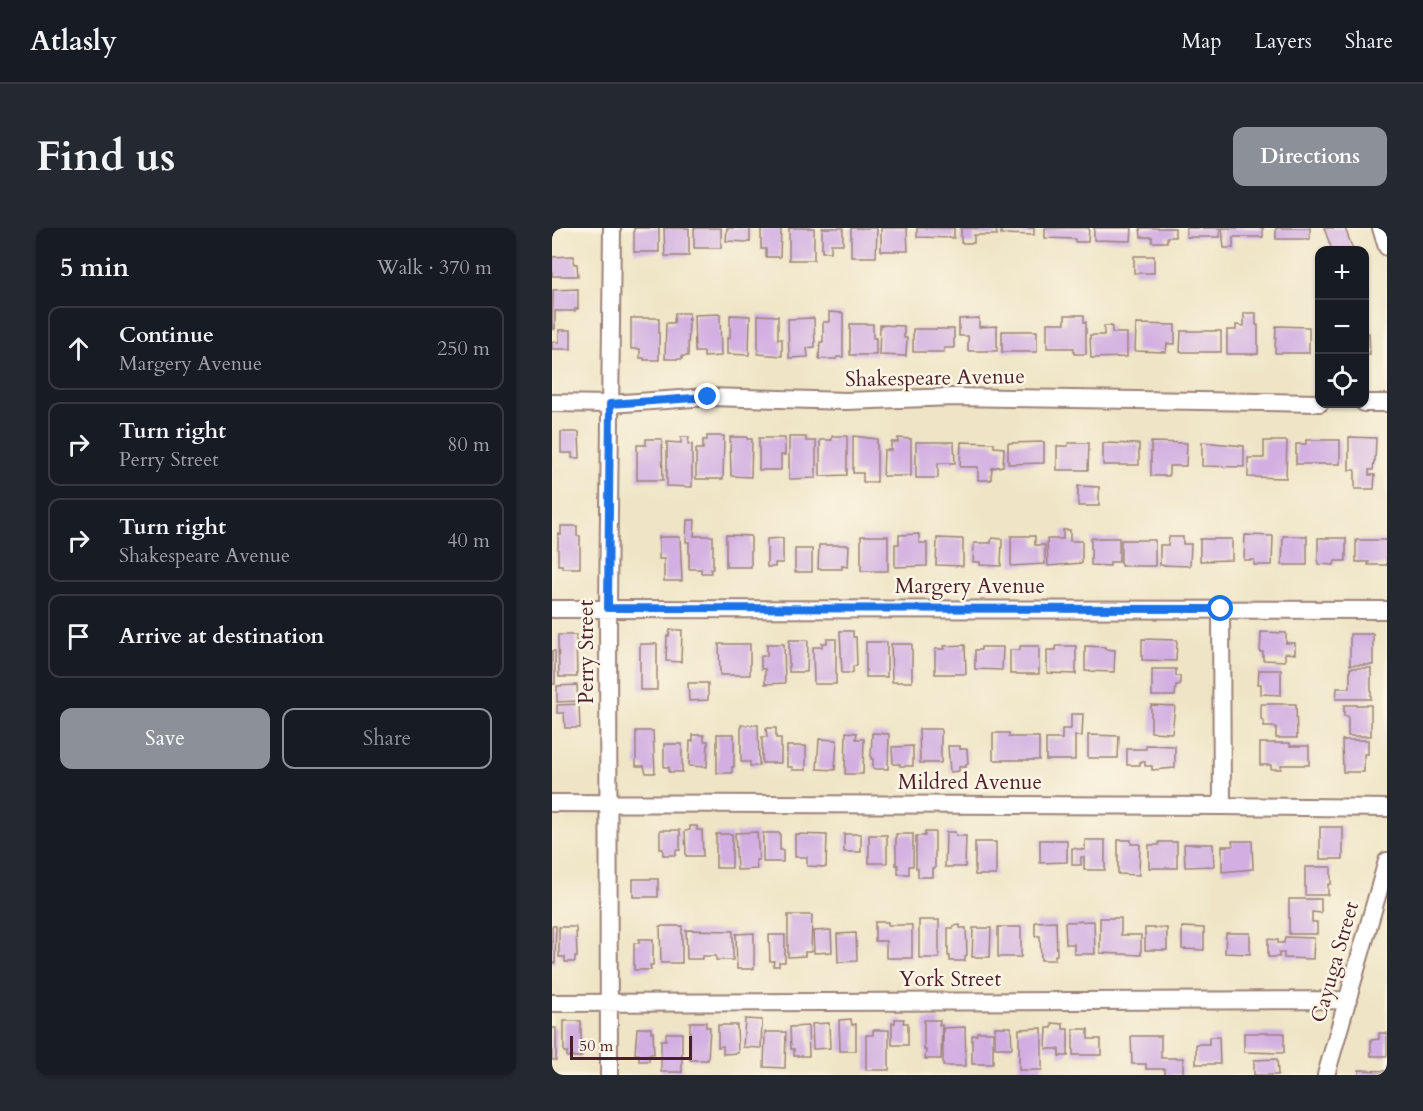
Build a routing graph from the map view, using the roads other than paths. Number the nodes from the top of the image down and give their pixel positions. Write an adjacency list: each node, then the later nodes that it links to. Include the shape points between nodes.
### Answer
1 (612, 228): 8 (street, Perry Street)
2 (1382, 228): 3 (street)
3 (1387, 247)
4 (1315, 403): 8 (street, Shakespeare Avenue, via 708,397)
5 (1369, 403): 6 (street)
6 (1387, 403)
7 (552, 404): 8 (street, Shakespeare Avenue)
8 (610, 404): 9 (street, Perry Street)
9 (608, 608): 10 (street, Margery Avenue); 11 (street, Margery Avenue); 14 (street, Perry Street)
10 (552, 609)
11 (1221, 609): 12 (street, Margery Avenue); 15 (street)
12 (1387, 610)
13 (552, 803): 14 (street, Mildred Avenue)
14 (610, 803): 15 (street, Mildred Avenue); 19 (street, Perry Street)
15 (1222, 806): 16 (street, Mildred Avenue)
16 (1387, 808)
17 (1387, 861): 18 (street, Cayuga Street)
18 (1348, 1000): 19 (street, York Street); 22 (street, Cayuga Street)
19 (609, 1003): 20 (street, York Street); 21 (street, Perry Street)
20 (552, 1004)
21 (609, 1075)
22 (1326, 1075)

